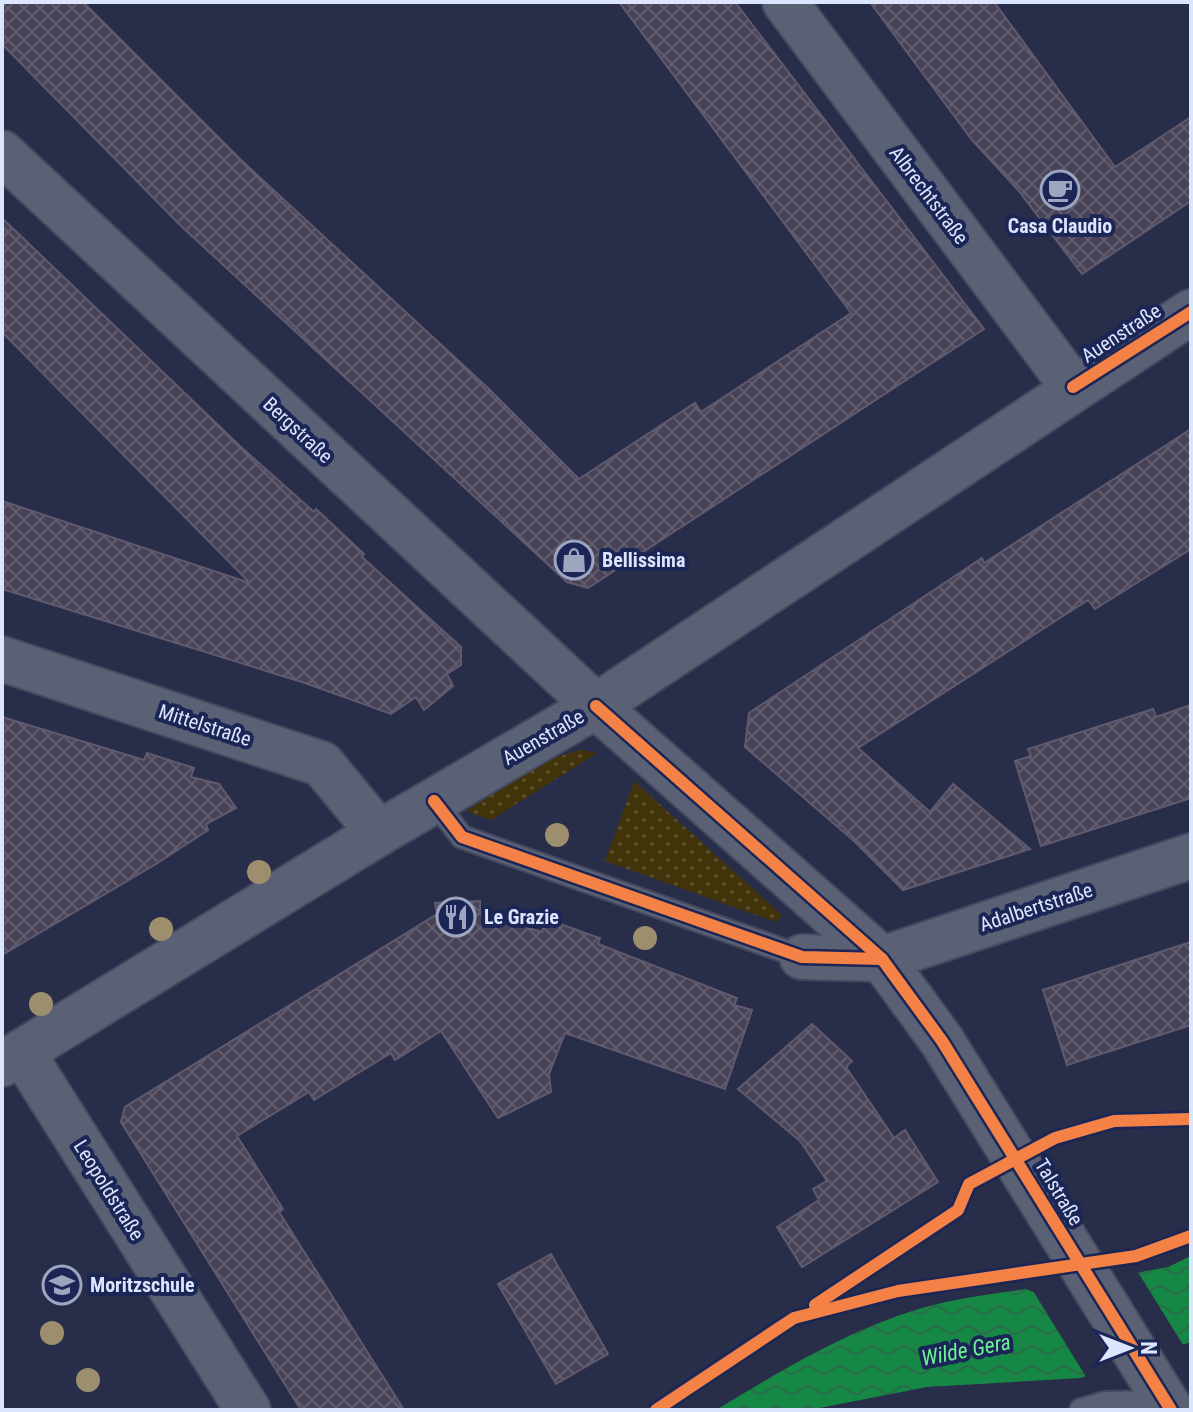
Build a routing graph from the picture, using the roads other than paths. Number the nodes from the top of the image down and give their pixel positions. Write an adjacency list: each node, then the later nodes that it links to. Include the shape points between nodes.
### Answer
1 (785, 2): 4 (street, Albrechtstraße)
2 (2, 153): 6 (street, Bergstraße)
3 (1191, 312): 4 (street, Auenstraße)
4 (1073, 387): 6 (street, Auenstraße)
5 (2, 659): 8 (street, Mittelstraße, via 322,764)
6 (596, 706): 7 (street, Auenstraße); 11 (street, Talstraße)
7 (434, 801): 8 (street, Auenstraße); 10 (lane, via 462,837)
8 (379, 833): 12 (street, Auenstraße)
9 (1191, 856): 11 (street, Adalbertstraße)
10 (802, 957): 11 (street)
11 (882, 959): 13 (street, Talstraße, via 942,1041)
12 (12, 1058): 14 (street, Leopoldstraße)
13 (1162, 1395): 15 (lane)
14 (248, 1410)
15 (1081, 1410)

